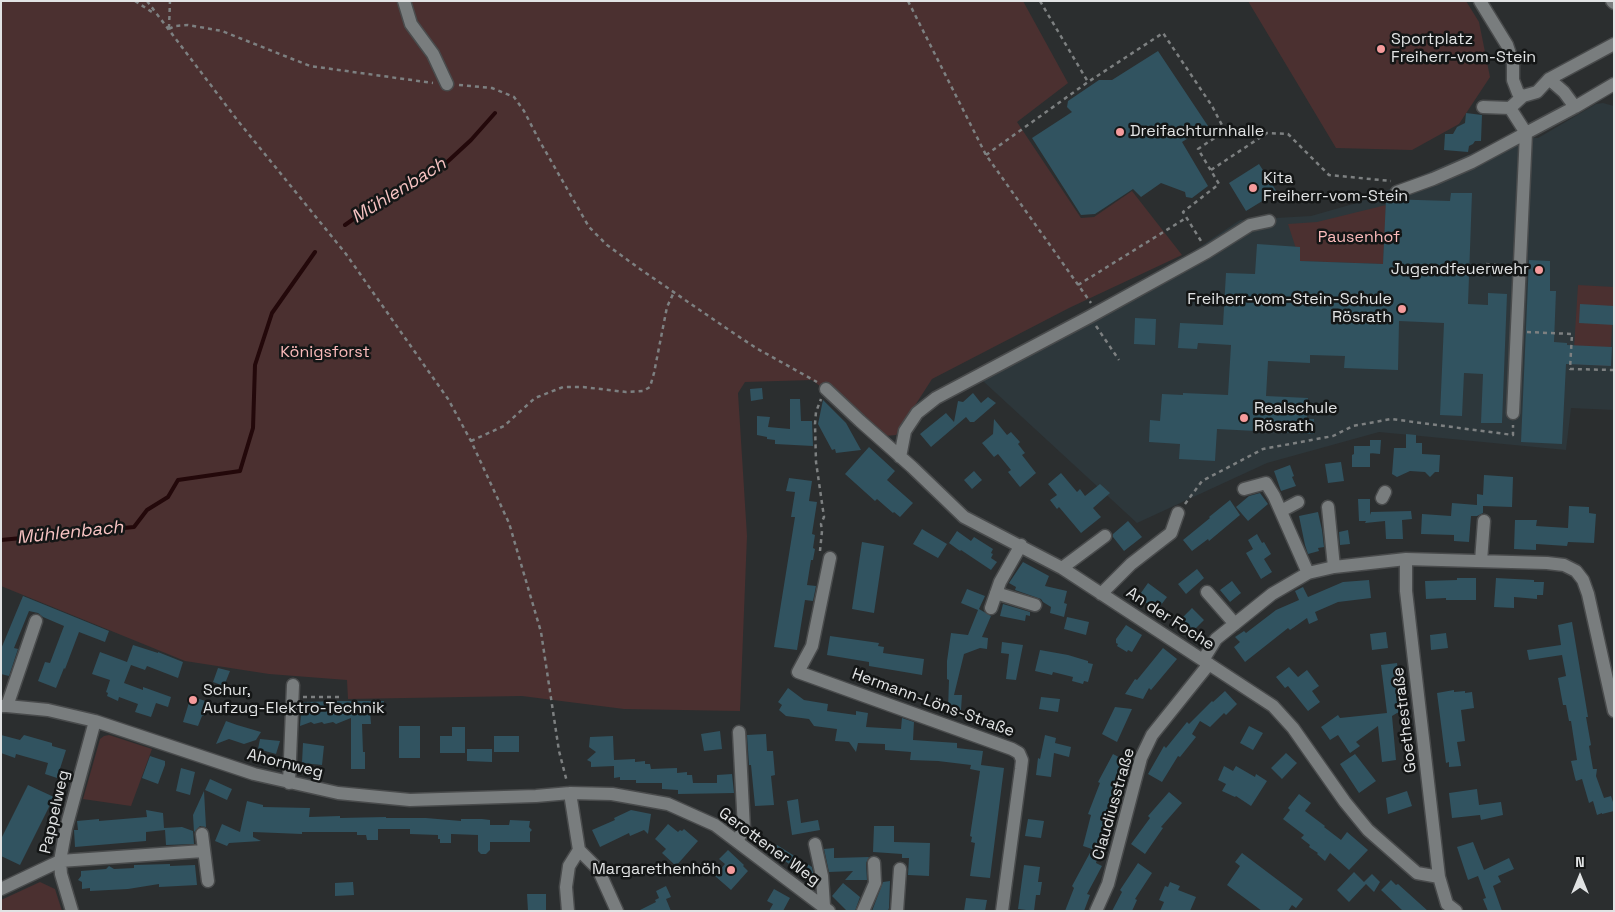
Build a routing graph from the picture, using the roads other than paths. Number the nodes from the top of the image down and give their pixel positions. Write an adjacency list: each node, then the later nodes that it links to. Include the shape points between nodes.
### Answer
1 (404, 1): 5 (street, via 411,24 433,54)
2 (1480, 1): 7 (street, via 1507,45 1513,63 1513,80)
3 (1614, 44): 4 (street)
4 (1549, 79): 7 (street, via 1537,92); 9 (street)
5 (447, 84)
6 (1614, 84): 9 (street)
7 (1520, 94): 10 (street)
8 (1483, 107): 10 (street)
9 (1575, 107): 11 (street)
10 (1510, 108): 11 (street)
11 (1526, 133): 12 (street, via 1472,162); 15 (street)
12 (1397, 192)
13 (1269, 221): 16 (street, via 1250,225 1093,315 936,398 917,413 905,431)
14 (826, 389): 16 (street, An der Foche)
15 (1513, 413)
16 (900, 456): 24 (street, An der Foche, via 964,517)
17 (1244, 489): 20 (street, via 1266,483)
18 (1298, 502): 20 (street)
19 (1328, 507): 28 (street)
20 (1281, 511): 30 (street)
21 (1178, 513): 33 (street, via 1171,534 1131,564)
22 (1484, 522): 27 (street)
23 (1105, 536): 29 (street)
24 (1021, 545): 29 (street, An der Foche); 32 (street)
25 (830, 558): 63 (street, Hermann-Löns-Straße, via 812,646 798,672 1019,752 1022,760)
26 (1406, 559): 27 (street, Claudiusstraße); 28 (street, Claudiusstraße); 54 (street, Goethestraße, via 1406,591)
27 (1481, 561): 41 (street, Claudiusstraße, via 1547,563 1564,565 1576,571 1588,594)
28 (1334, 567): 30 (street, Claudiusstraße)
29 (1062, 568): 33 (street, An der Foche)
30 (1308, 573): 37 (street, Claudiusstraße, via 1272,594)
31 (1207, 592): 37 (street)
32 (996, 593): 34 (street); 35 (street)
33 (1101, 594): 38 (street, An der Foche)
34 (1035, 605)
35 (991, 608)
36 (36, 621): 40 (street)
37 (1235, 624): 38 (street, Claudiusstraße, via 1216,639)
38 (1206, 662): 54 (street, An der Foche, via 1282,714 1368,830 1417,873); 64 (street, Claudiusstraße, via 1152,735 1141,758 1108,884)
39 (293, 691): 44 (street)
40 (4, 706): 42 (street, Ahornweg, via 48,710)
41 (1614, 711)
42 (94, 721): 44 (street, Ahornweg); 51 (street, Pappelweg)
43 (739, 732): 47 (street, via 744,829)
44 (289, 783): 45 (street, Ahornweg, via 338,793 410,800)
45 (570, 793): 47 (street, Gerottener Weg, via 612,794 668,804 715,825); 49 (street)
46 (202, 834): 50 (street)
47 (737, 841): 57 (street, Gerottener Weg)
48 (815, 844): 57 (street)
49 (579, 850): 59 (street, via 569,866 566,887); 60 (street, via 598,869)
50 (203, 851): 51 (street); 55 (street)
51 (60, 861): 56 (street); 58 (street, Pappelweg)
52 (874, 863): 61 (street, via 875,884)
53 (900, 869): 62 (street)
54 (1439, 876): 65 (street, via 1447,904)
55 (208, 881)
56 (1, 889)
57 (826, 908)
58 (72, 911)
59 (568, 911)
60 (617, 911)
61 (862, 911)
62 (897, 911)
63 (1002, 911)
64 (1096, 911)
65 (1456, 911)

